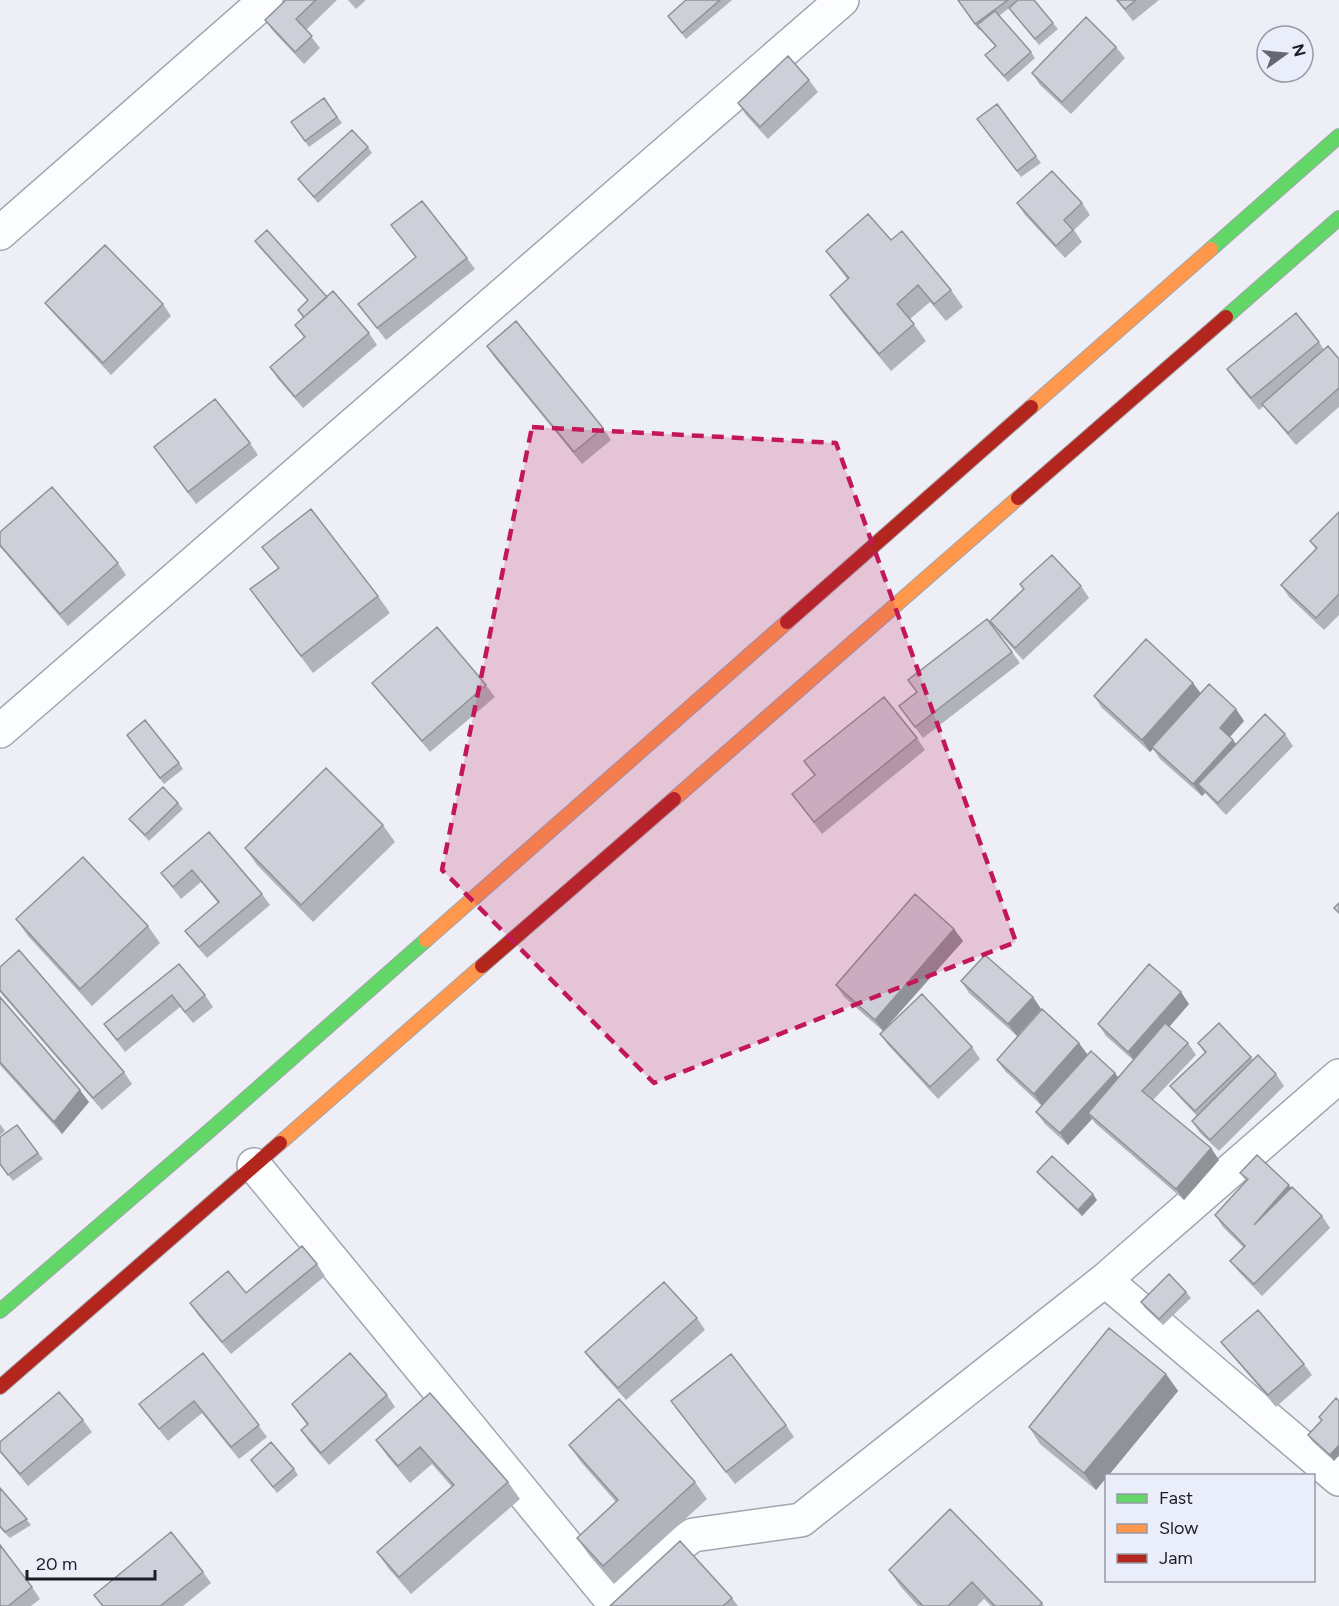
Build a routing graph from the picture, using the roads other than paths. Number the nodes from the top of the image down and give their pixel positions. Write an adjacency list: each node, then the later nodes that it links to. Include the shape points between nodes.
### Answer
1 (266, 0): 5 (street)
2 (842, 0): 6 (street)
3 (1339, 136): 10 (main road, via 216,1126)
4 (1339, 218): 8 (main road)
5 (0, 232)
6 (0, 731)
7 (1339, 1076): 9 (street)
8 (254, 1166): 9 (street, via 609,1597 693,1534 801,1520); 11 (main road)
9 (1105, 1280): 12 (street)
10 (0, 1311)
11 (0, 1388)
12 (1339, 1479)

